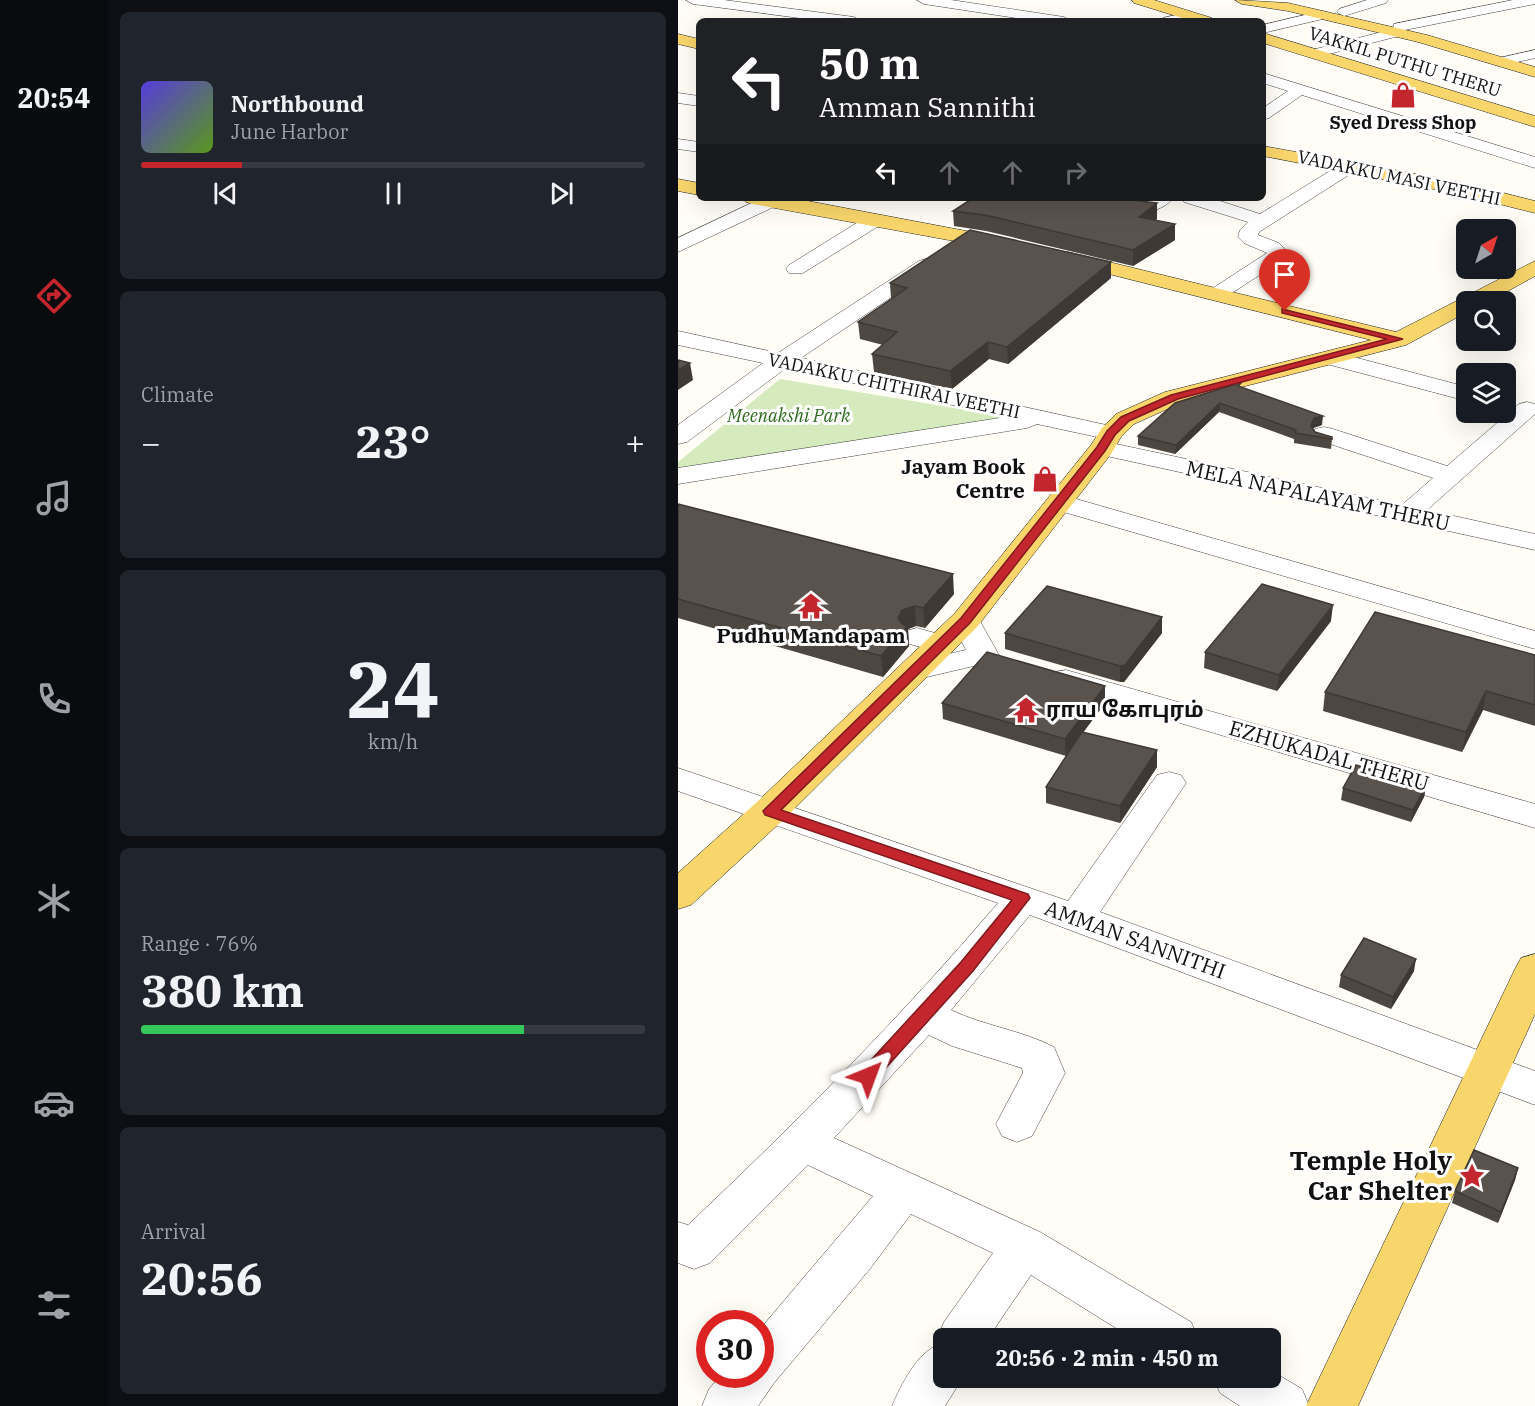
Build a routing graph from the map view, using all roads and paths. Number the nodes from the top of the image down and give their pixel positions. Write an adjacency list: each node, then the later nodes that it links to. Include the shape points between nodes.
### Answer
1 (693, 0): 13 (street)
2 (924, 0): 9 (street)
3 (1018, 0): 9 (street)
4 (1139, 0): 12 (main road)
5 (1242, 0): 11 (main road)
6 (1307, 0): 10 (main road)
7 (1382, 0): 10 (street)
8 (1533, 0): 18 (street)
9 (993, 10): 14 (street); 15 (street)
10 (1344, 12): 18 (main road)
11 (1322, 15): 18 (main road); 19 (street)
12 (1189, 16): 16 (street); 17 (main road)
13 (831, 18)
14 (972, 18)
15 (1045, 18)
16 (1181, 18)
17 (1196, 18)
18 (1392, 20): 23 (main road); 25 (street)
19 (1266, 28)
20 (1467, 34): 23 (street)
21 (678, 39): 24 (main road)
22 (1266, 39): 25 (main road, VAKKIL PUTHU THERU)
23 (1428, 40): 27 (main road)
24 (696, 43)
25 (1314, 54): 34 (main road, VAKKIL PUTHU THERU)
26 (1535, 54): 27 (street)
27 (1500, 62): 28 (main road)
28 (1535, 72)
29 (1266, 79): 30 (street)
30 (1298, 91): 33 (street); 38 (street)
31 (678, 98): 32 (street)
32 (696, 101)
33 (1266, 113)
34 (1535, 122)
35 (678, 144): 36 (street)
36 (696, 147)
37 (1266, 152): 39 (main road, VADAKKU MASI VEETHI)
38 (1535, 163)
39 (1348, 167): 47 (main road, VADAKKU MASI VEETHI); 49 (street)
40 (678, 185): 41 (main road)
41 (696, 188)
42 (757, 201): 51 (street)
43 (772, 201): 48 (main road)
44 (1089, 201): 45 (street, via 1124,207)
45 (1158, 201)
46 (1202, 201): 49 (street)
47 (1535, 207)
48 (874, 220): 50 (main road); 53 (street)
49 (1261, 221): 55 (street, via 1248,237 1278,254)
50 (966, 238): 55 (main road, via 1036,250); 60 (street)
51 (678, 246)
52 (1535, 267): 54 (main road)
53 (796, 269)
54 (1490, 291)
55 (1217, 294): 58 (main road)
56 (1456, 309): 58 (main road)
57 (678, 338): 60 (street, VADAKKU CHITHIRAI VEETHI)
58 (1398, 339): 59 (main road)
59 (1331, 358): 61 (street); 66 (main road, via 1174,397 1132,415)
60 (782, 361): 63 (street, VADAKKU CHITHIRAI VEETHI); 65 (street)
61 (1456, 390)
62 (1523, 408): 68 (street)
63 (1043, 418): 66 (street, VADAKKU CHITHIRAI VEETHI); 67 (street)
64 (1324, 434): 68 (street)
65 (678, 437)
66 (1106, 441): 69 (main road); 70 (street, MELA NAPALAYAM THERU)
67 (678, 476)
68 (1452, 476): 70 (street)
69 (1059, 502): 72 (main road); 73 (street)
70 (1406, 515): 71 (street, MELA NAPALAYAM THERU)
71 (1535, 542)
72 (966, 620): 74 (street); 75 (main road, via 929,640)
73 (1535, 640)
74 (984, 656): 75 (street); 79 (street, EZHUKADAL THERU)
75 (914, 671): 78 (main road)
76 (678, 779): 78 (street, AMMAN SANNITHI)
77 (1169, 783): 82 (street)
78 (770, 811): 80 (main road); 81 (street, AMMAN SANNITHI)
79 (1535, 816)
80 (678, 895)
81 (1023, 898): 82 (street, AMMAN SANNITHI); 84 (street)
82 (1076, 918): 85 (street, AMMAN SANNITHI)
83 (1535, 969): 85 (main road)
84 (925, 1015): 87 (street, via 966,1035 1040,1058 1044,1073); 88 (street)
85 (1488, 1071): 86 (street, AMMAN SANNITHI); 101 (main road)
86 (1535, 1088)
87 (1017, 1124)
88 (803, 1143): 89 (street); 90 (street, via 694,1249)
89 (905, 1189): 91 (street); 94 (street)
90 (678, 1242)
91 (1024, 1246): 92 (street); 93 (street)
92 (967, 1328)
93 (1158, 1328)
94 (774, 1349)
95 (933, 1382): 99 (street)
96 (742, 1388): 98 (street)
97 (1255, 1388): 100 (street)
98 (727, 1406)
99 (917, 1406)
100 (1284, 1406)
101 (1332, 1406)

